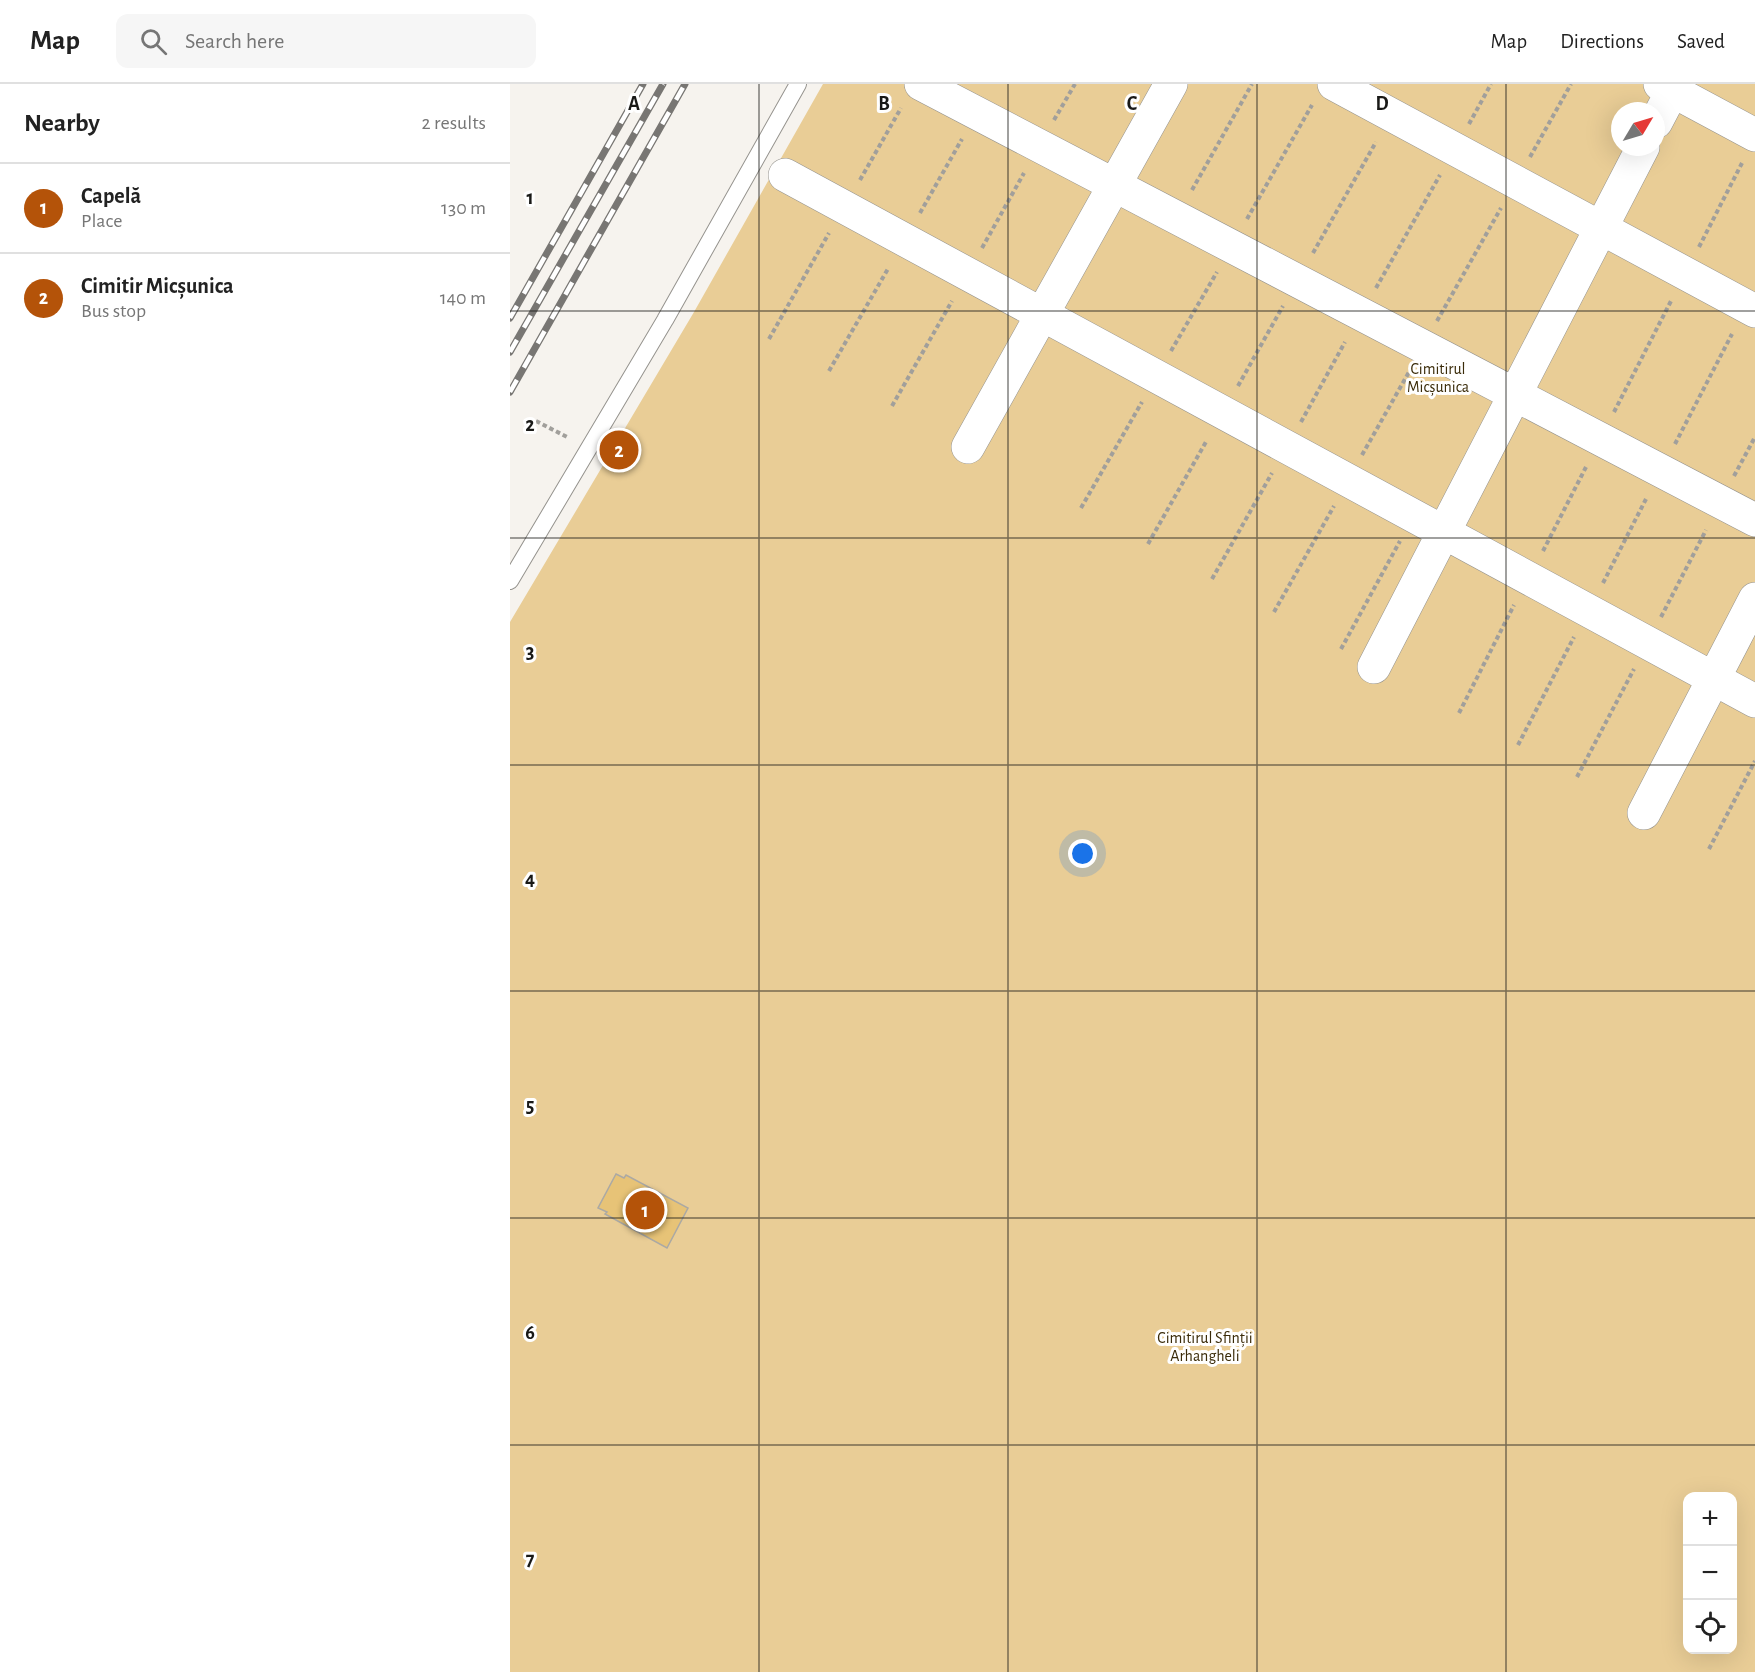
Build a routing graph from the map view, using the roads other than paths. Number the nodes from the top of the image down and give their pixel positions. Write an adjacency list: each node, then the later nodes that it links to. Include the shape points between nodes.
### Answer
1 (798, 84): 18 (lane, via 665,320)
2 (921, 84): 10 (street)
3 (1171, 84): 10 (street)
4 (1670, 86): 6 (street); 7 (street)
5 (1323, 94): 11 (street, via 1391,115)
6 (1664, 102)
7 (1755, 135)
8 (1638, 156): 11 (street)
9 (785, 175): 13 (street)
10 (1114, 185): 13 (street); 14 (street)
11 (1601, 228): 12 (street); 14 (street)
12 (1751, 309)
13 (1042, 314): 15 (street); 17 (street)
14 (1515, 394): 16 (street); 17 (street)
15 (968, 447)
16 (1755, 520)
17 (1444, 532): 20 (street); 21 (street)
18 (510, 581)
19 (1755, 599): 21 (street)
20 (1374, 667)
21 (1713, 679): 22 (street); 23 (street)
22 (1755, 701)
23 (1644, 813)

